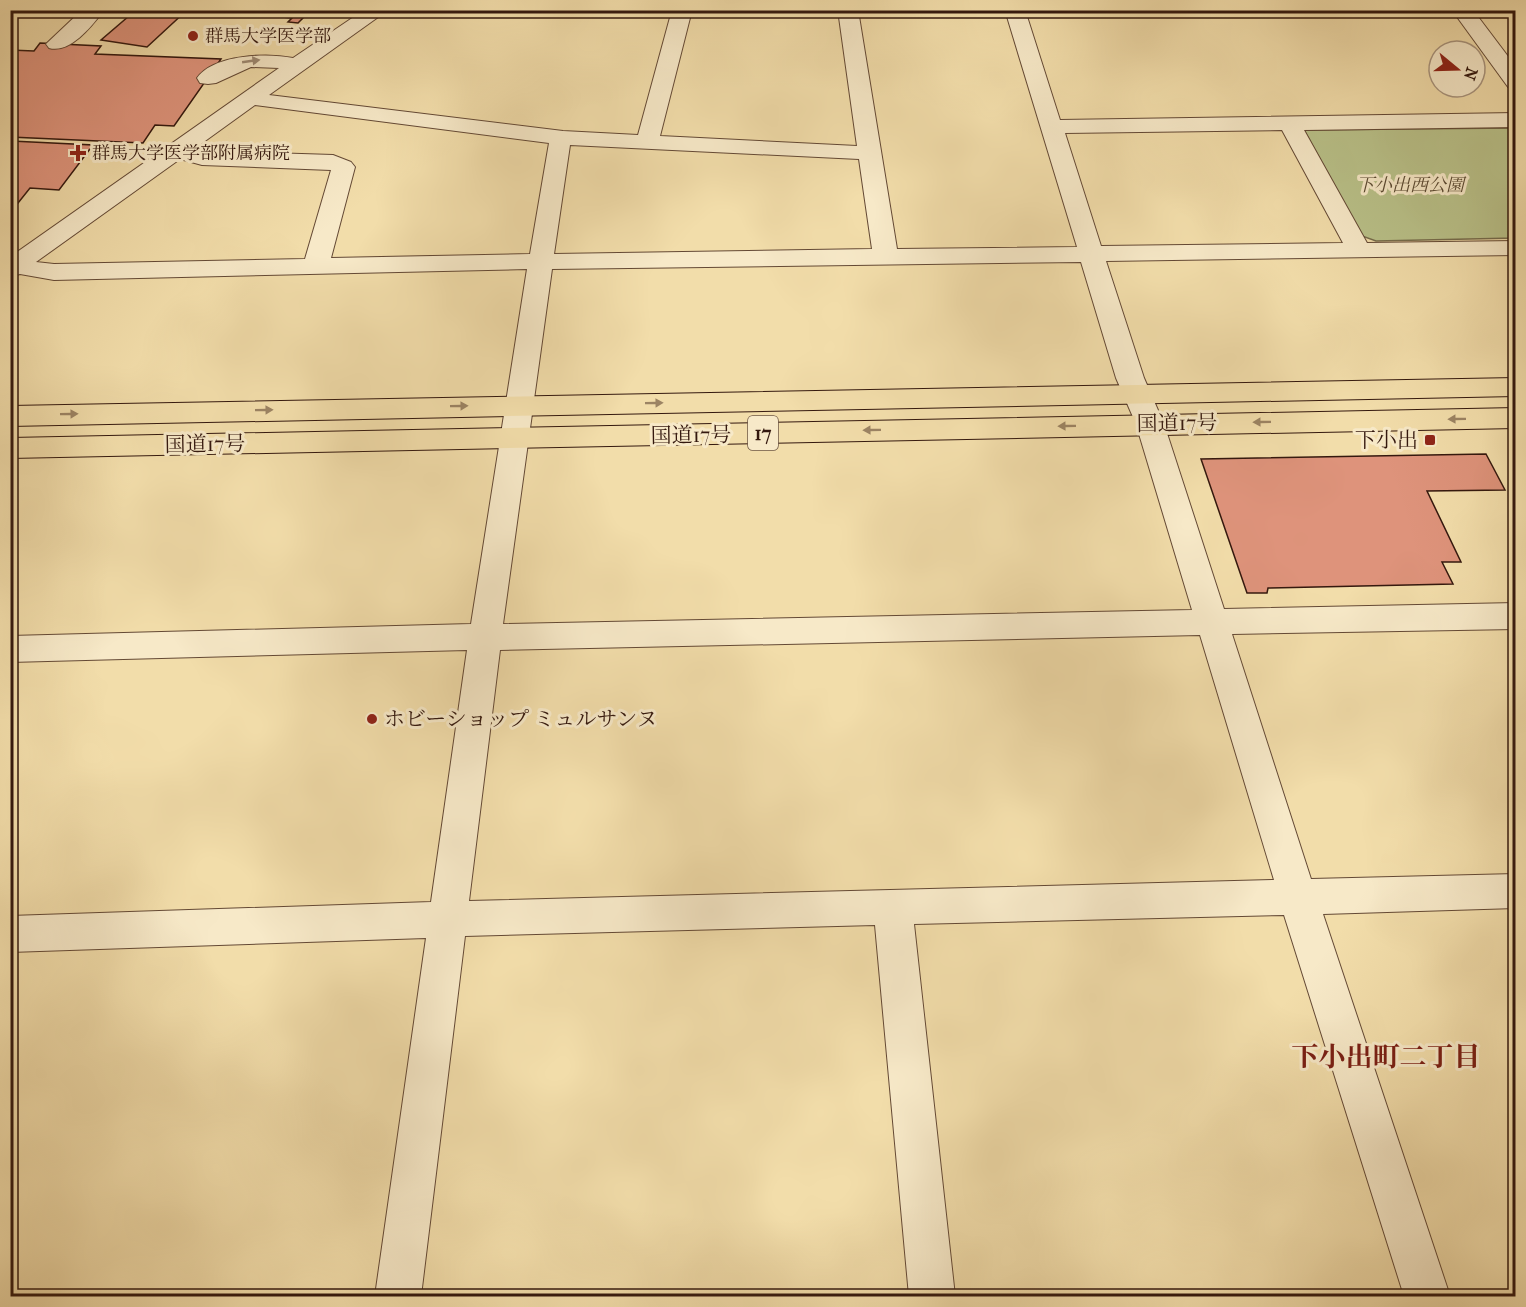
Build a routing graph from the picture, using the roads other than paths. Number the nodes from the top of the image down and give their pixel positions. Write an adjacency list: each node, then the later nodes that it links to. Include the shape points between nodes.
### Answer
1 (94, 10): 7 (street)
2 (378, 10): 8 (street)
3 (682, 10): 16 (street)
4 (848, 10): 18 (street)
5 (1015, 10): 14 (street)
6 (1462, 10): 10 (street)
7 (56, 44)
8 (297, 65): 9 (street, one-way to 8, via 246,60); 11 (street)
9 (208, 78)
10 (1515, 82)
11 (250, 98): 15 (street); 17 (street)
12 (1515, 120): 13 (street)
13 (1290, 125): 14 (street); 20 (street)
14 (1051, 127): 21 (street)
15 (562, 138): 16 (street); 23 (street)
16 (646, 142): 18 (street)
17 (175, 151): 24 (street, via 202,158 333,162 343,167); 25 (street)
18 (869, 153): 22 (street)
19 (1515, 248): 20 (street)
20 (1359, 250): 21 (street)
21 (1092, 254): 22 (street); 28 (street)
22 (886, 258): 23 (street)
23 (541, 262): 24 (street); 27 (street)
24 (316, 266): 25 (street, via 54,272)
25 (14, 267)
26 (1515, 387): 28 (highway, 国道17号 / 17)
27 (518, 405): 28 (highway, 国道17号 / 17, one-way to 28); 29 (highway, 国道17号 / 17, one-way to 27); 31 (street)
28 (1143, 410): 30 (highway, 国道17号 / 17, one-way to 28); 31 (highway, 国道17号 / 17, one-way to 31); 34 (street)
29 (10, 416)
30 (1515, 418)
31 (515, 439): 32 (highway, 国道17号 / 17); 35 (street)
32 (10, 448)
33 (1515, 616): 34 (street)
34 (1213, 623): 35 (street); 38 (street)
35 (485, 636): 36 (street); 40 (street)
36 (10, 649)
37 (1515, 891): 38 (street)
38 (1298, 897): 39 (street); 44 (street)
39 (893, 908): 40 (street); 43 (street)
40 (449, 919): 41 (street); 42 (street)
41 (10, 934)
42 (398, 1296)
43 (932, 1296)
44 (1427, 1296)

